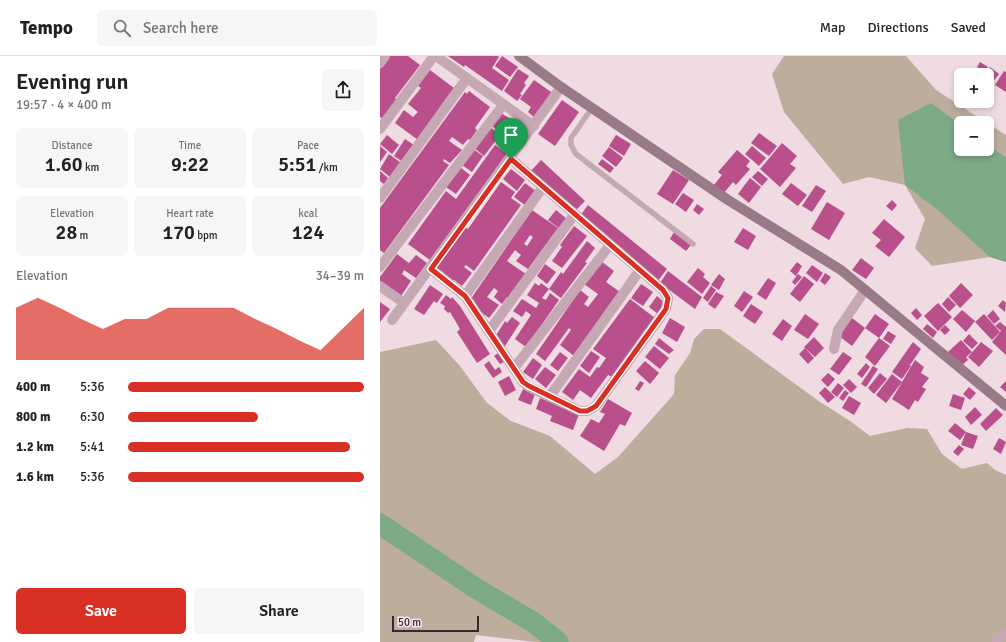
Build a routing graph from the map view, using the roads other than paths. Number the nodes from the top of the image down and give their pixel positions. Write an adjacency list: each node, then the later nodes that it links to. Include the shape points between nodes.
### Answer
1 (385, 56): 4 (street)
2 (435, 56): 5 (street); 10 (street)
3 (519, 56): 6 (street)
4 (380, 63)
5 (467, 78): 7 (street); 13 (street)
6 (561, 87): 8 (street); 9 (street)
7 (503, 105): 9 (street); 17 (street)
8 (592, 108): 15 (lane, via 571,138 571,145 576,154); 21 (street, via 728,200 841,270)
9 (534, 126): 11 (street)
10 (380, 129)
11 (511, 159): 12 (street); 18 (street)
12 (543, 187): 14 (street); 22 (street)
13 (380, 198)
14 (574, 215): 16 (street); 25 (street)
15 (693, 244)
16 (610, 245): 19 (street); 27 (street)
17 (380, 267)
18 (431, 269): 22 (street); 23 (street)
19 (640, 270): 28 (street); 28 (street, via 663,290 668,298 666,309 596,406 587,411 580,411)
20 (380, 286): 23 (street)
21 (865, 290): 26 (street, via 838,330); 29 (street)
22 (465, 296): 25 (street)
23 (404, 303): 24 (street)
24 (392, 320)
25 (489, 331): 27 (street)
26 (834, 349)
27 (515, 367): 28 (street, via 523,382)
28 (550, 396)
29 (1006, 406)
30 (1006, 632): 31 (street)
31 (996, 642)

